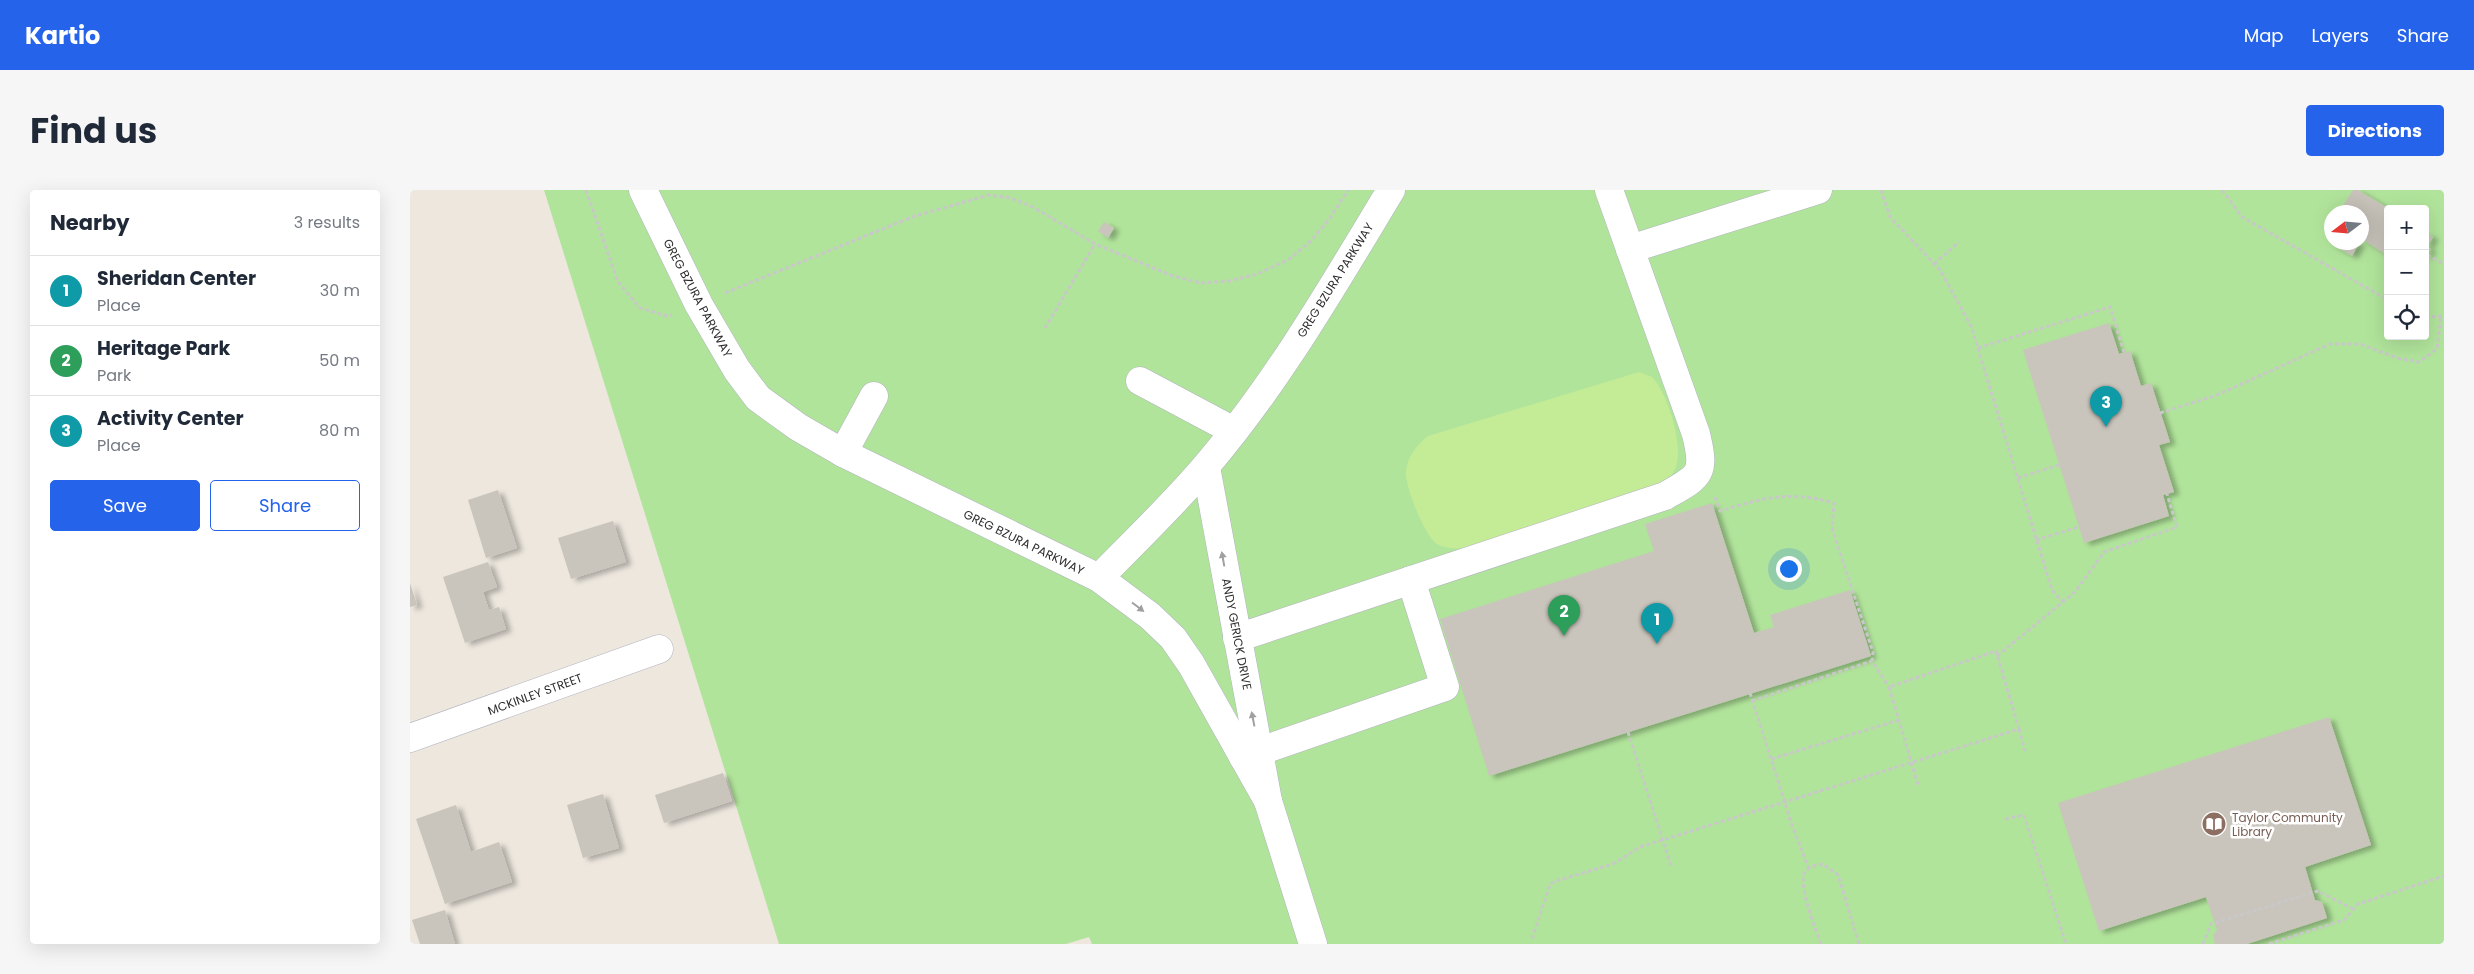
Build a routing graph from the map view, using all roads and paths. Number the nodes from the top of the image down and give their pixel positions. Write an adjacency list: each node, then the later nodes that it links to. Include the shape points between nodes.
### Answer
1 (586, 190): 17 (path, via 618,282 640,308 667,316)
2 (643, 190): 27 (street, GREG BZURA PARKWAY, via 699,305 746,384 772,410)
3 (1348, 190): 10 (path, via 1311,241 1288,260 1257,274 1229,281 1201,283 1173,276)
4 (1391, 190): 26 (street, GREG BZURA PARKWAY, via 1312,321)
5 (1609, 190): 11 (street)
6 (1818, 190): 11 (street)
7 (1881, 190): 13 (path, via 1890,217)
8 (2222, 190): 16 (path, via 2242,217)
9 (1959, 242): 13 (path)
10 (1095, 244): 15 (path, via 1033,207 1011,198 989,195 912,217); 20 (path)
11 (1630, 249): 30 (street, via 1696,434 1702,457)
12 (2429, 255): 14 (path)
13 (1934, 264): 21 (path, via 1971,326)
14 (2444, 264)
15 (722, 294)
16 (2384, 298)
17 (676, 314)
18 (2443, 316): 19 (path); 25 (path, via 2437,350 2419,362 2397,358 2360,344 2330,344 2218,395)
19 (2429, 317)
20 (1045, 328)
21 (1978, 348): 22 (path, via 2110,307); 31 (path)
22 (2124, 352)
23 (1140, 380): 26 (street)
24 (874, 396): 27 (street)
25 (2160, 412)
26 (1234, 431): 29 (street, GREG BZURA PARKWAY)
27 (843, 453): 35 (street, GREG BZURA PARKWAY)
28 (2059, 465): 31 (path)
29 (1206, 467): 35 (street, GREG BZURA PARKWAY); 38 (street, ANDY GERICK DRIVE, one-way to 29)
30 (1700, 471): 36 (street, via 1690,482 1665,496); 41 (path, via 1720,510 1768,496 1813,497 1834,503 1832,527 1873,652)
31 (2018, 478): 34 (path)
32 (2167, 494): 37 (path, via 2177,527 2104,552 2075,592)
33 (2079, 527): 34 (path)
34 (2036, 540): 37 (path, via 2052,590)
35 (1099, 578): 50 (street, ANDY GERICK DRIVE, one-way to 50, via 1150,616 1173,638)
36 (1411, 580): 38 (street); 50 (street, via 1445,687)
37 (2063, 602): 40 (path)
38 (1237, 638): 50 (street, ANDY GERICK DRIVE, one-way to 38)
39 (659, 649): 48 (street, MCKINLEY STREET)
40 (1997, 656): 42 (path, via 1996,651); 46 (path)
41 (1872, 661): 42 (path); 44 (path)
42 (1889, 687): 45 (path)
43 (1750, 694): 44 (path)
44 (1752, 700): 51 (path)
45 (1899, 720): 51 (path); 52 (path)
46 (2019, 729): 49 (path); 52 (path)
47 (1628, 732): 56 (path)
48 (410, 738)
49 (2025, 751)
50 (1251, 755): 62 (street, ANDY GERICK DRIVE)
51 (1771, 759): 54 (path)
52 (1911, 763): 53 (path); 54 (path)
53 (1918, 785)
54 (1785, 802): 56 (path); 58 (path)
55 (2005, 819): 65 (path, via 2024,815)
56 (1663, 840): 57 (path); 61 (path, via 1640,847 1613,864 1550,884)
57 (1671, 866)
58 (1809, 869): 63 (path, via 1805,871 1802,882); 64 (path, via 1823,864 1838,875)
59 (2444, 876): 60 (path, via 2358,904)
60 (2353, 909): 66 (path, via 2318,891 2211,924); 67 (path, via 2344,920)
61 (1532, 939)
62 (1313, 944)
63 (1821, 944)
64 (1859, 944)
65 (2066, 944)
66 (2203, 944)
67 (2269, 944)

